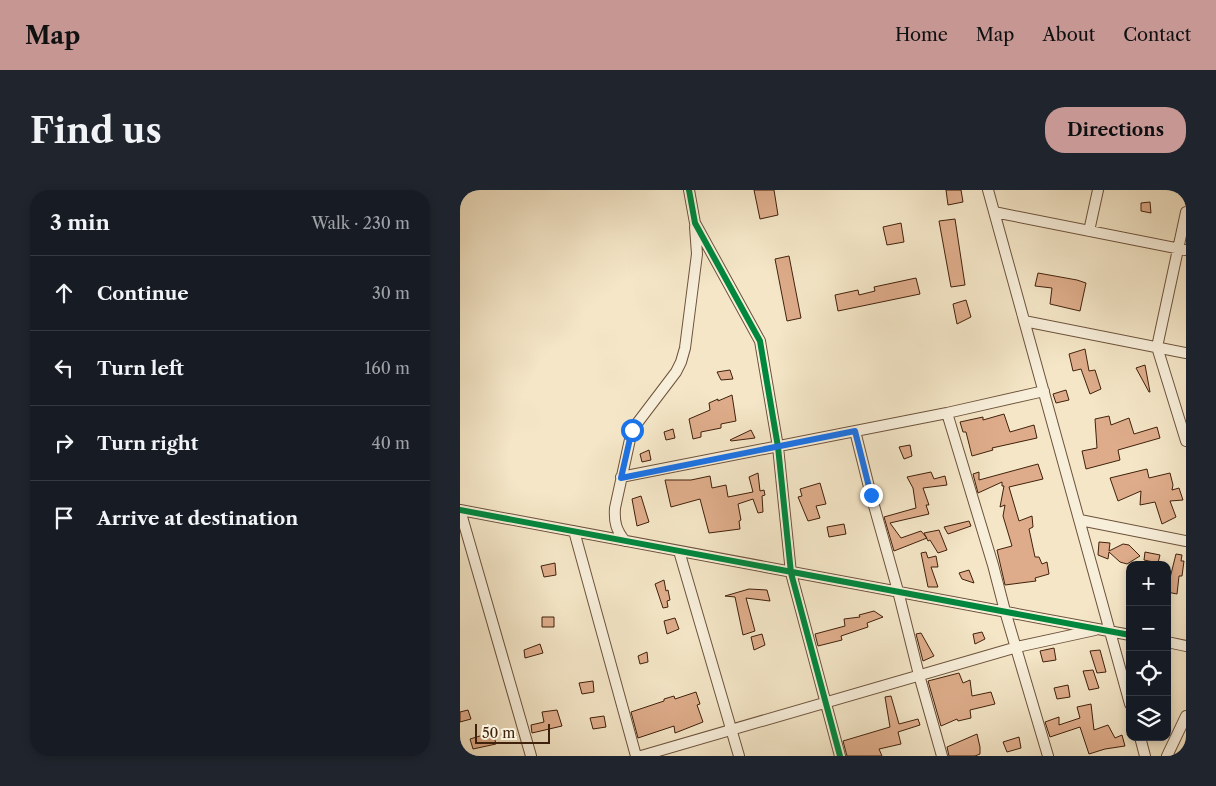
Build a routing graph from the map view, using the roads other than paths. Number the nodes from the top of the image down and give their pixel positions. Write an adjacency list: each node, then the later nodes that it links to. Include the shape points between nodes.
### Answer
1 (689, 190): 6 (street)
2 (988, 190): 4 (street)
3 (1098, 190): 7 (street)
4 (994, 212): 7 (street); 9 (street)
5 (1186, 212): 8 (street)
6 (695, 223): 16 (street, via 760,341); 17 (street, via 697,254 681,362 632,430)
7 (1089, 231): 8 (street)
8 (1182, 250): 10 (street)
9 (1024, 321): 10 (street); 12 (street)
10 (1157, 347): 11 (street); 15 (street)
11 (1186, 353)
12 (1044, 391): 13 (street); 19 (street)
13 (948, 413): 14 (street); 26 (street)
14 (855, 431): 16 (street); 25 (street)
15 (1186, 441)
16 (778, 447): 17 (street); 24 (street)
17 (621, 478): 21 (street, via 614,521)
18 (460, 510): 20 (street); 38 (street)
19 (1080, 520): 22 (street); 27 (street)
20 (574, 531): 21 (street); 39 (street)
21 (625, 541): 23 (street)
22 (1186, 541)
23 (680, 551): 24 (street); 36 (street)
24 (791, 573): 25 (street); 34 (street)
25 (898, 592): 26 (street); 32 (street)
26 (1005, 611): 27 (street); 31 (street)
27 (1104, 630): 28 (street); 31 (street); 33 (street)
28 (1126, 634)
29 (1171, 643): 30 (street)
30 (1186, 646)
31 (1017, 647): 32 (street); 44 (street)
32 (919, 675): 34 (street); 43 (street)
33 (1127, 696)
34 (825, 702): 36 (street); 42 (street)
35 (1186, 716): 46 (street)
36 (731, 729): 40 (street); 41 (street)
37 (1141, 741): 45 (street)
38 (530, 756)
39 (636, 756)
40 (641, 756)
41 (739, 756)
42 (840, 756)
43 (942, 756)
44 (1048, 756)
45 (1145, 756)
46 (1167, 756)

